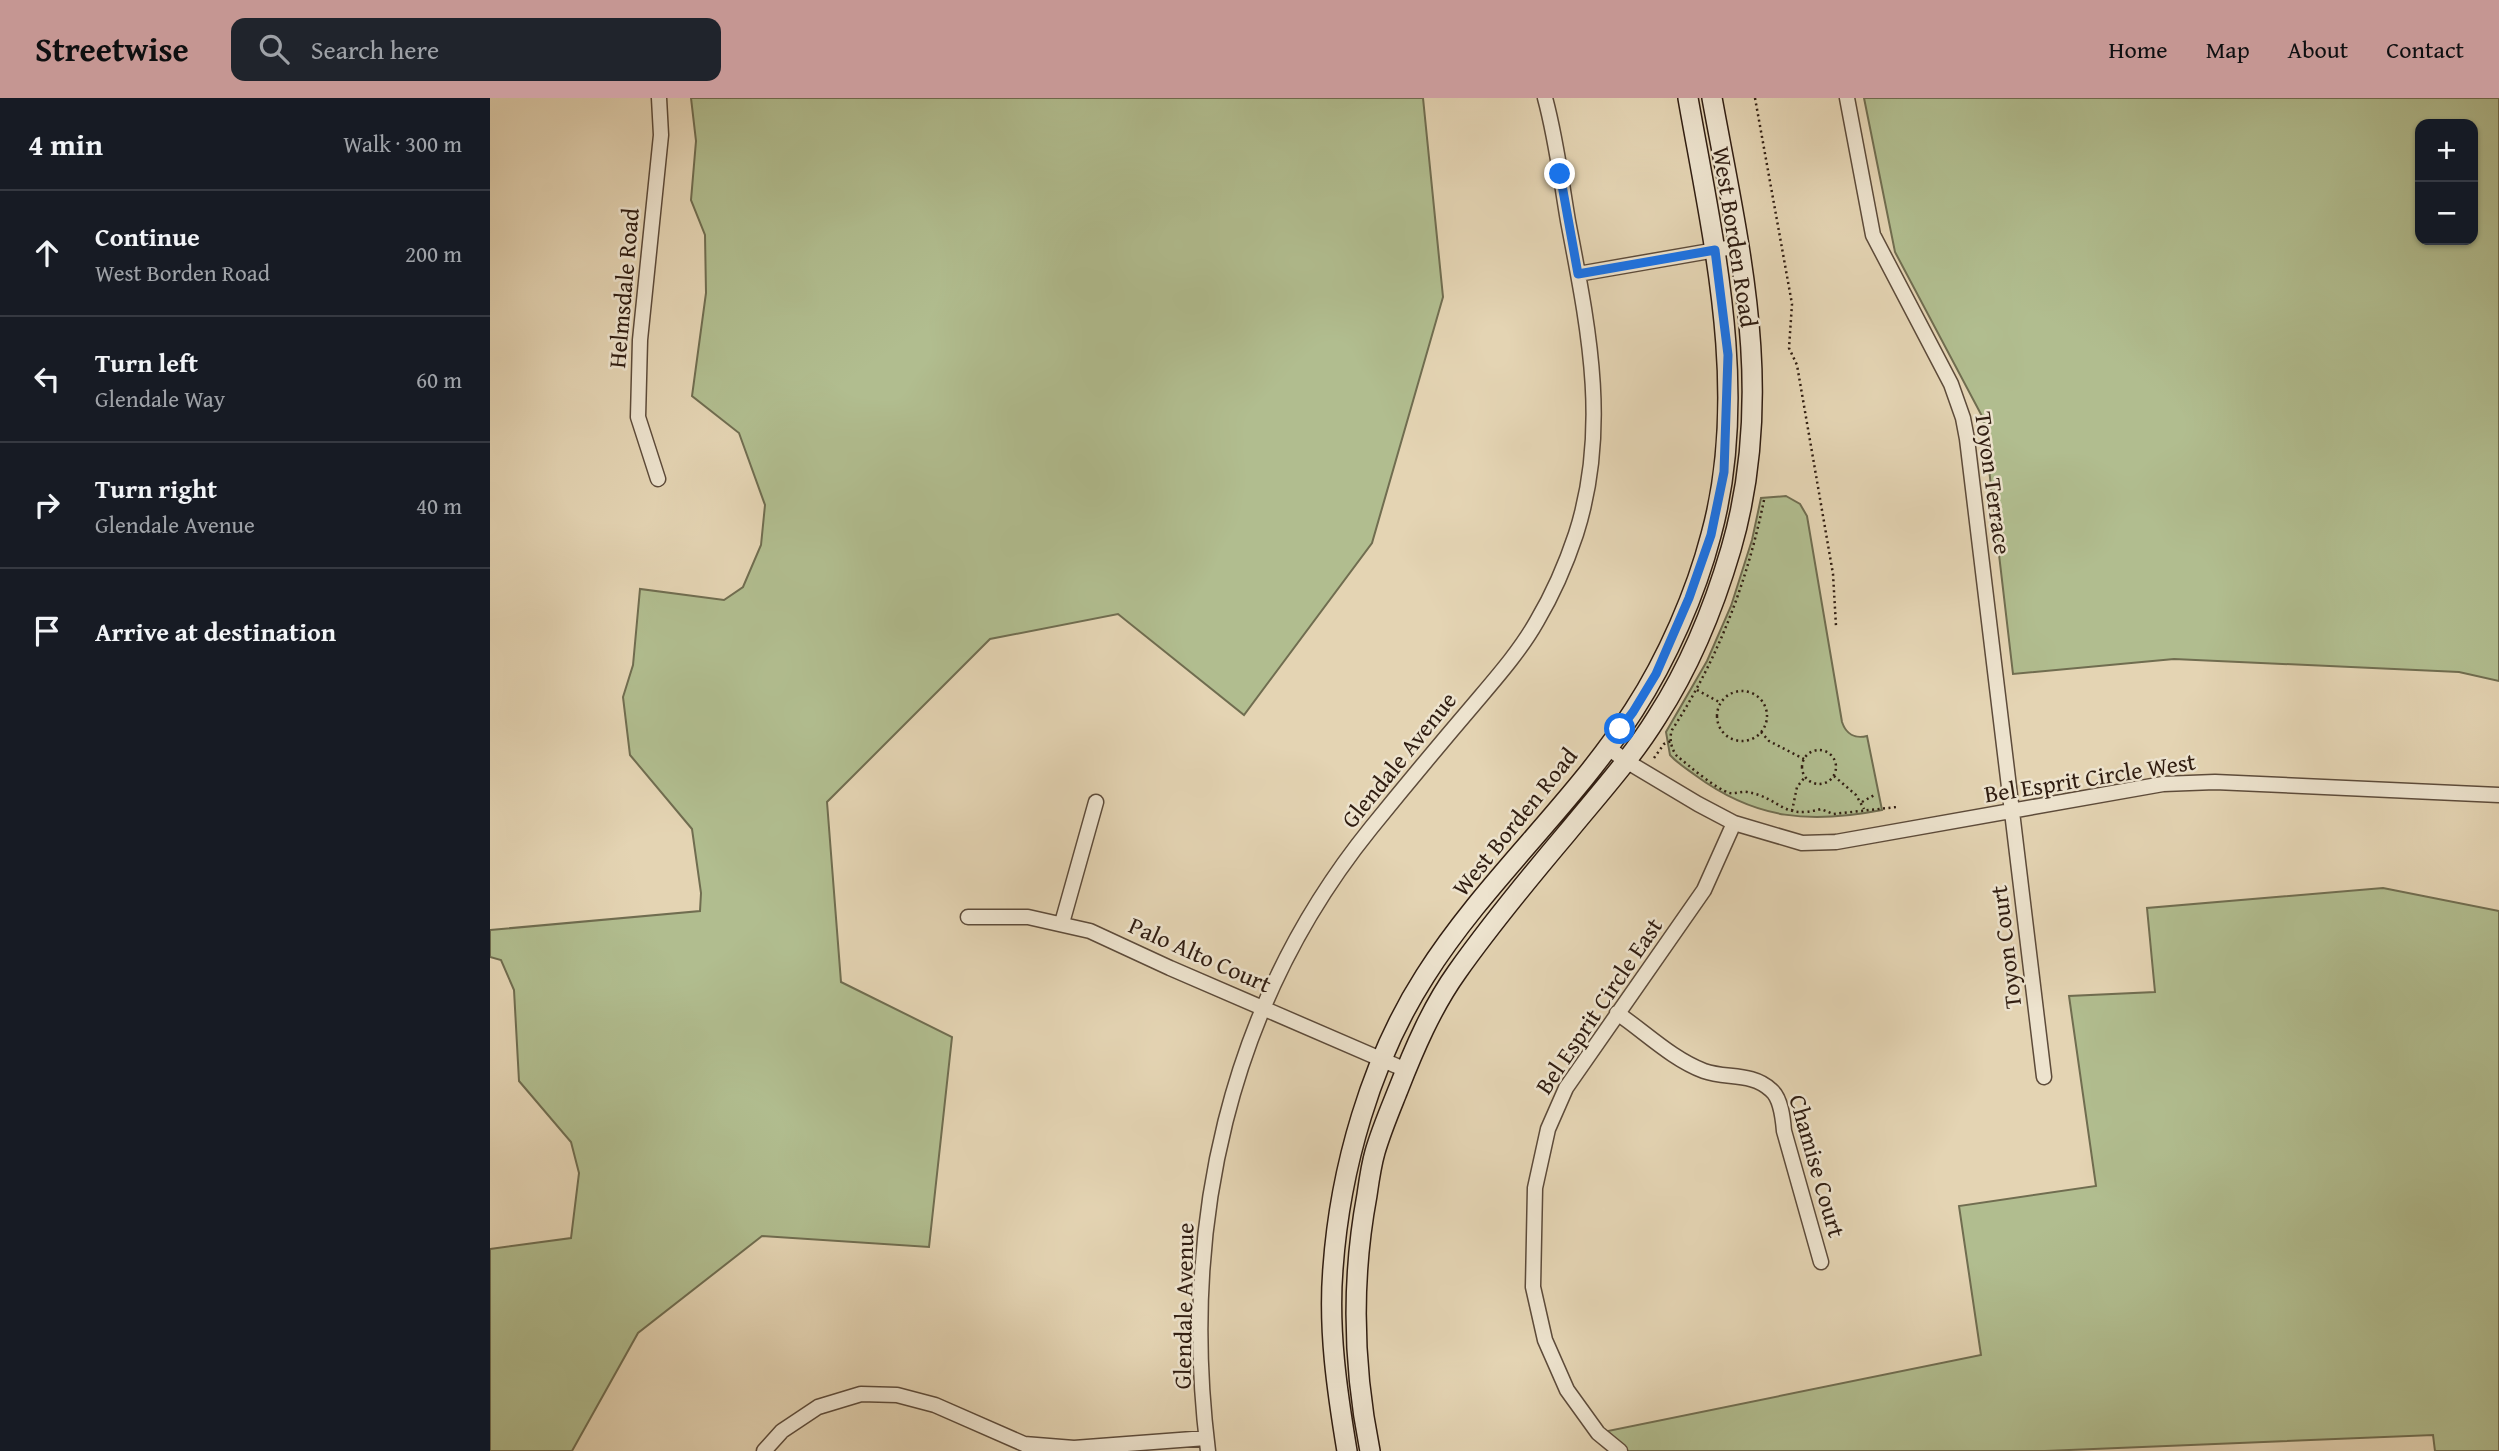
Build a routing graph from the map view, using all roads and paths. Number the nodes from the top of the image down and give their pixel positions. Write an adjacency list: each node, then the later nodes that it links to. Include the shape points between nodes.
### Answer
1 (659, 98): 10 (street, Helmsdale Road, via 661,135 640,340 638,417)
2 (1545, 98): 9 (street, Glendale Avenue)
3 (1688, 98): 8 (main road, West Borden Road)
4 (1712, 98): 7 (main road, West Borden Road)
5 (1755, 98): 12 (path, via 1792,303 1790,348 1797,365 1833,574)
6 (1847, 98): 28 (street, Toyon Terrace, via 1873,235 1951,384 1963,418)
7 (1739, 246): 8 (street); 18 (main road, West Borden Road, via 1754,388 1743,497 1711,609 1692,652 1656,719)
8 (1715, 250): 9 (street); 16 (main road, West Borden Road, via 1728,355 1724,472 1711,535 1656,674)
9 (1578, 274): 32 (street, Glendale Avenue, via 1593,373 1593,440 1589,482 1559,578 1509,662 1330,884)
10 (658, 479)
11 (1764, 500): 13 (path, via 1733,613)
12 (1836, 626)
13 (1697, 690): 14 (path); 27 (path, via 1672,730 1675,754 1731,793 1747,792)
14 (1721, 703): 15 (path, via 1718,721 1728,737 1745,741); 15 (path, via 1737,692 1757,696 1767,714)
15 (1761, 732): 17 (path)
16 (1606, 747): 18 (street, Bel Esprit Circle West); 34 (main road, West Borden Road, via 1425,975)
17 (1804, 759): 19 (path, via 1814,751 1828,752 1836,763); 20 (path)
18 (1626, 761): 29 (street, Bel Esprit Circle West); 35 (main road, West Borden Road, via 1456,973)
19 (1834, 776): 20 (path, via 1820,785); 24 (path)
20 (1805, 778): 27 (path, via 1797,787)
21 (1877, 794): 24 (path)
22 (2499, 795): 28 (street, Bel Esprit Circle West, via 2215,782 2163,785)
23 (1096, 802): 31 (street)
24 (1862, 802): 26 (path)
25 (1897, 807): 26 (path)
26 (1865, 810): 27 (path, via 1833,814 1822,809)
27 (1792, 811)
28 (2013, 811): 29 (street, Bel Esprit Circle West, via 1836,842 1802,843); 36 (street, Toyon Court)
29 (1734, 822): 33 (street, Bel Esprit Circle East, via 1704,890)
30 (968, 918): 31 (street, Palo Alto Court, via 1028,917)
31 (1062, 923): 32 (street, Palo Alto Court, via 1090,931)
32 (1262, 1008): 34 (street, Palo Alto Court); 38 (street, Glendale Avenue, via 1222,1131 1203,1245 1201,1351)
33 (1617, 1013): 37 (street, Chamise Court, via 1704,1071 1751,1078 1773,1091); 42 (street, Bel Esprit Circle East, via 1566,1088 1548,1129 1535,1188 1533,1287 1545,1340 1567,1390 1598,1433)
34 (1382, 1059): 35 (street, Palo Alto Court); 40 (main road, West Borden Road, via 1348,1161 1333,1269 1336,1385)
35 (1406, 1070): 41 (main road, West Borden Road, via 1374,1152 1356,1270 1359,1385)
36 (2043, 1077)
37 (1821, 1262)
38 (1207, 1444): 39 (street, via 1073,1448 1024,1444 935,1405 897,1395 861,1394 818,1407 782,1431)
39 (764, 1451)
40 (1347, 1451)
41 (1370, 1451)
42 (1620, 1451)

